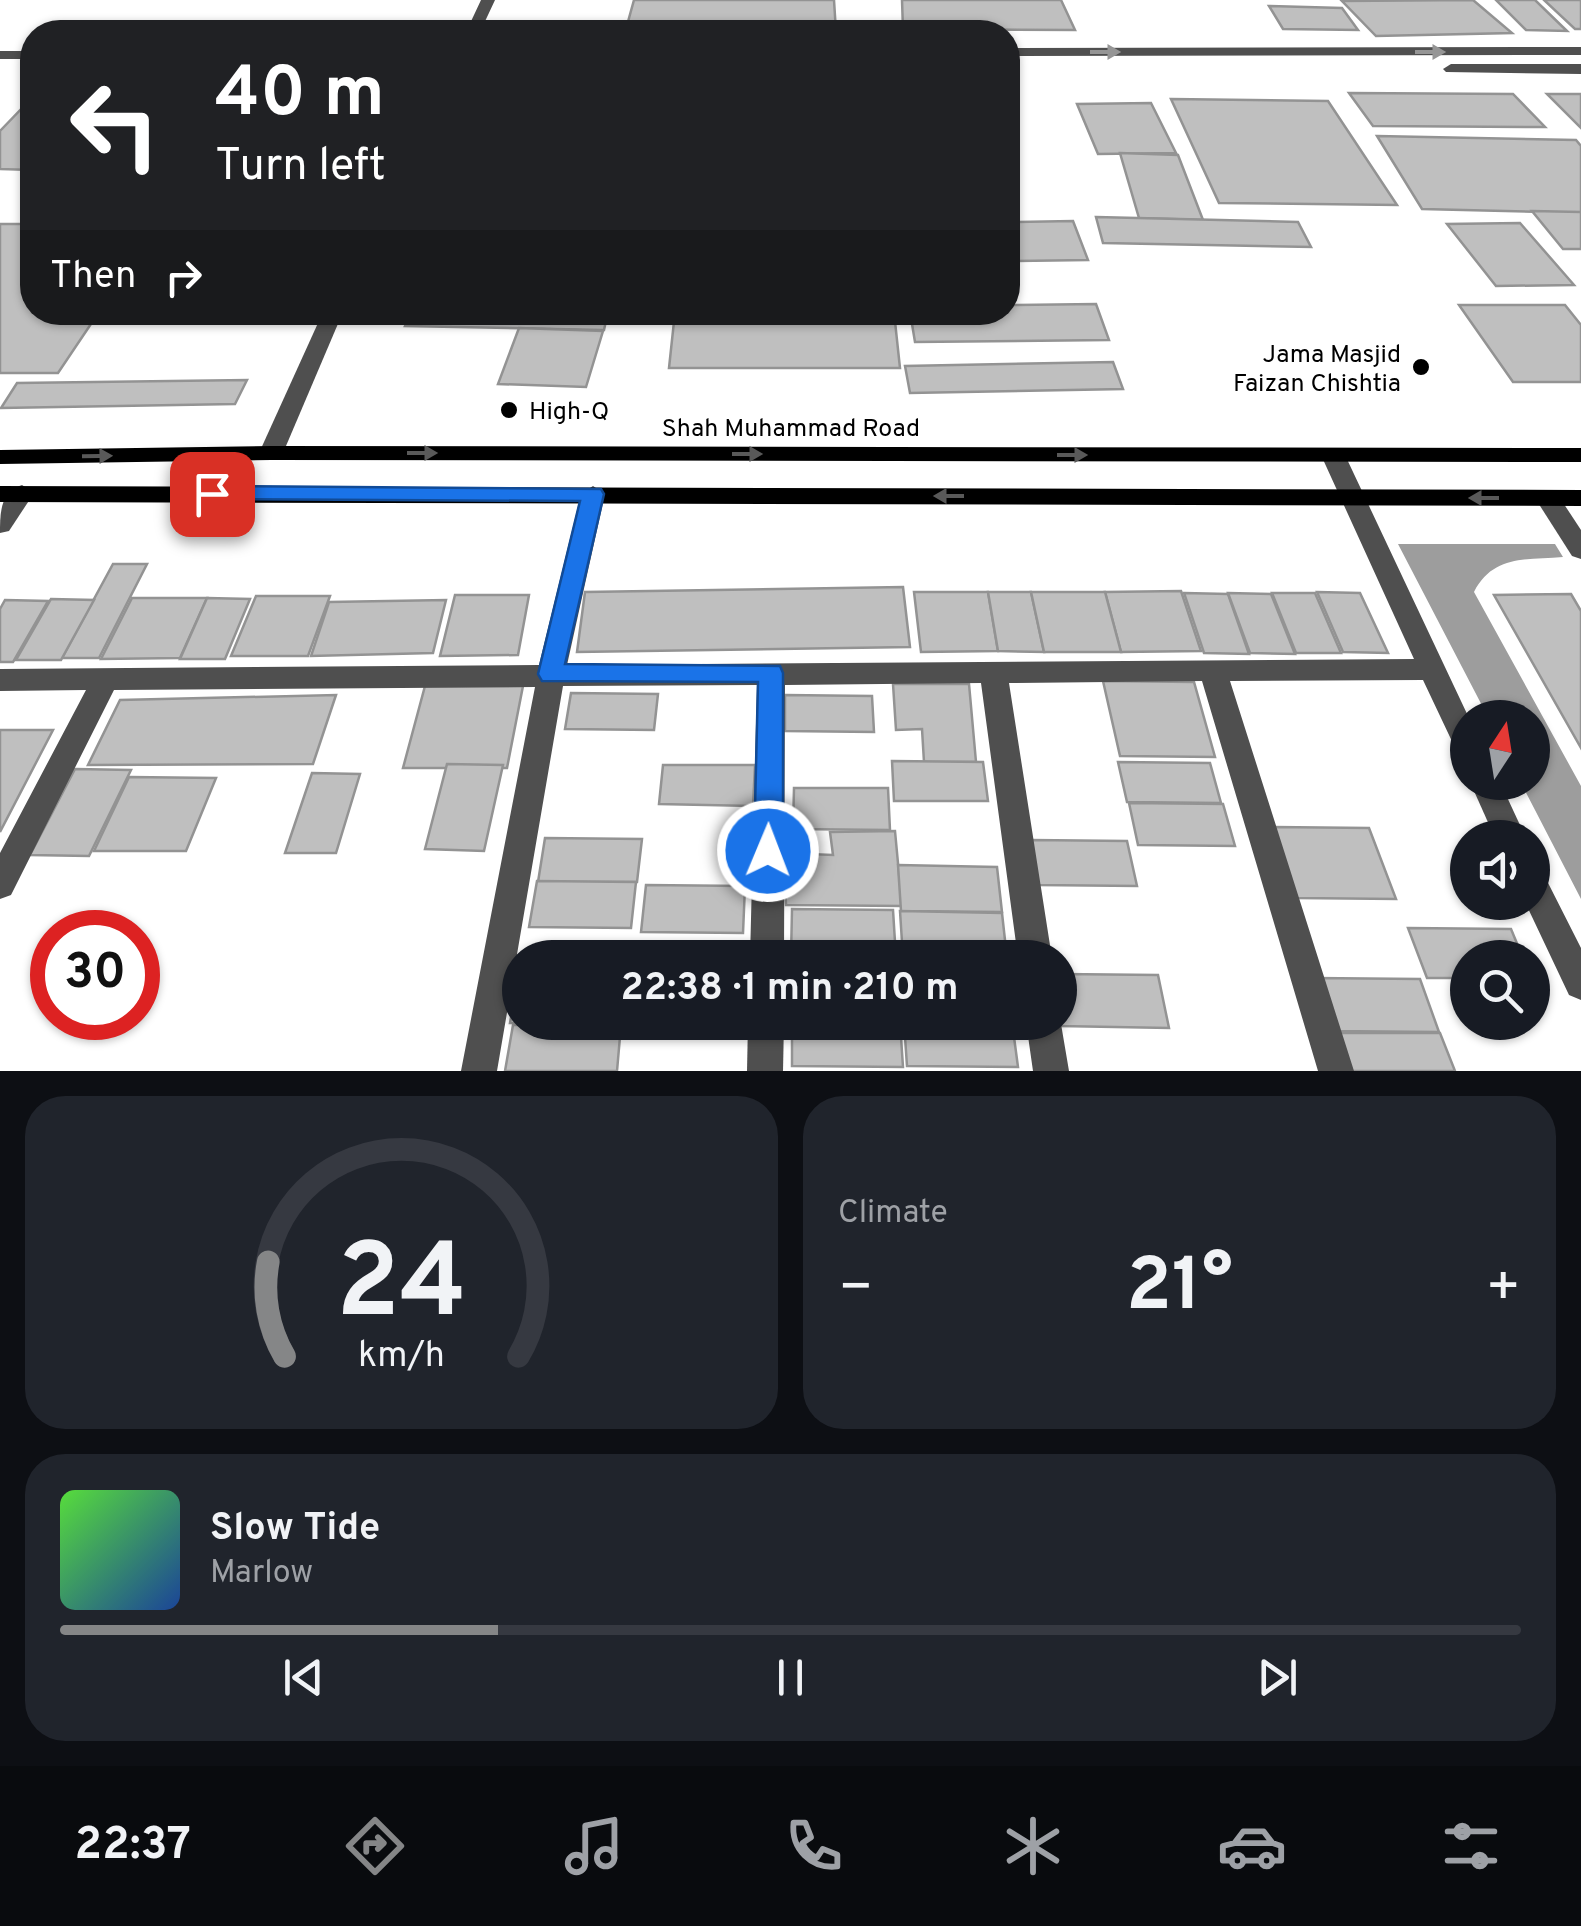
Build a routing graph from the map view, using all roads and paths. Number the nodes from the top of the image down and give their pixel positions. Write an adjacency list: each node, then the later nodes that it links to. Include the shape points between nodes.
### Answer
1 (1581, 51): 3 (street, one-way to 1)
2 (1020, 52): 3 (street, one-way to 3)
3 (1377, 52): 5 (street)
4 (1020, 69): 5 (street)
5 (1392, 69): 6 (street)
6 (1581, 69)
7 (327, 325): 8 (street)
8 (271, 453): 10 (main road, Shah Muhammad Road, one-way to 10); 11 (main road, Shah Muhammad Road, one-way to 8)
9 (1581, 455): 10 (main road, Shah Muhammad Road)
10 (1333, 456): 14 (street)
11 (0, 458)
12 (11, 494): 13 (main road); 17 (street)
13 (593, 494): 14 (main road, one-way to 13); 23 (street)
14 (1353, 498): 15 (main road, one-way to 14); 19 (street)
15 (1546, 498): 16 (main road); 18 (street)
16 (1581, 498)
17 (0, 525)
18 (1581, 550)
19 (1430, 669): 22 (street); 26 (street)
20 (993, 672): 21 (street); 22 (street); 30 (street)
21 (771, 673): 23 (street); 29 (street)
22 (1213, 673): 37 (street)
23 (550, 674): 25 (street); 34 (street)
24 (0, 680): 25 (street)
25 (105, 680): 27 (street)
26 (1450, 710)
27 (0, 885)
28 (1550, 920): 31 (street)
29 (767, 940)
30 (1032, 940)
31 (1581, 984)
32 (766, 1040): 35 (street)
33 (1047, 1040): 36 (street)
34 (479, 1071)
35 (765, 1071)
36 (1052, 1071)
37 (1336, 1071)

